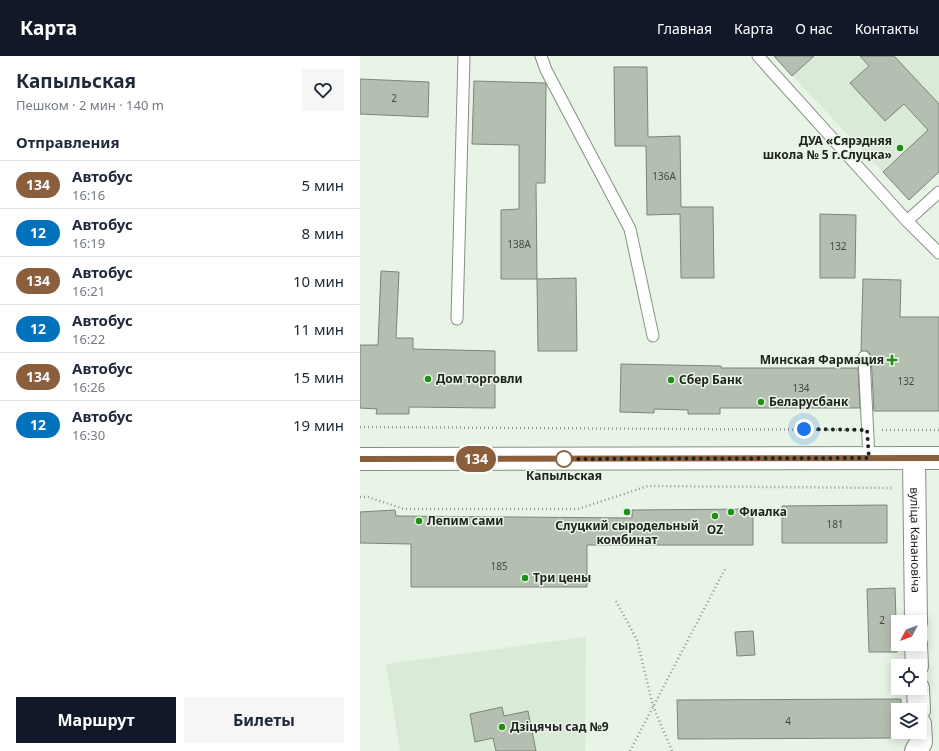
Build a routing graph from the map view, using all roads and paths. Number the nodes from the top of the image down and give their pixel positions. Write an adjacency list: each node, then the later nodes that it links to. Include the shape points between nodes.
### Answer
1 (464, 56): 7 (lane)
2 (542, 56): 8 (lane, via 546,70 630,229)
3 (758, 56): 5 (lane)
4 (939, 192): 5 (lane)
5 (907, 221): 6 (lane)
6 (939, 253)
7 (457, 318)
8 (653, 336)
9 (864, 357): 11 (lane)
10 (360, 427): 11 (path)
11 (867, 430): 12 (path); 13 (lane)
12 (939, 430)
13 (869, 458): 14 (main road); 16 (main road)
14 (914, 458): 15 (main road); 17 (main road, вуліца Канановіча)
15 (939, 458)
16 (360, 459)
17 (915, 489): 18 (path, via 648,486 578,509 404,509); 21 (main road, вуліца Канановіча)
18 (360, 496)
19 (725, 569): 22 (path)
20 (616, 601): 22 (path, via 637,640)
21 (916, 615)
22 (653, 706): 24 (path); 25 (path)
23 (921, 739): 26 (main road)
24 (630, 751)
25 (672, 751)
26 (916, 751)

